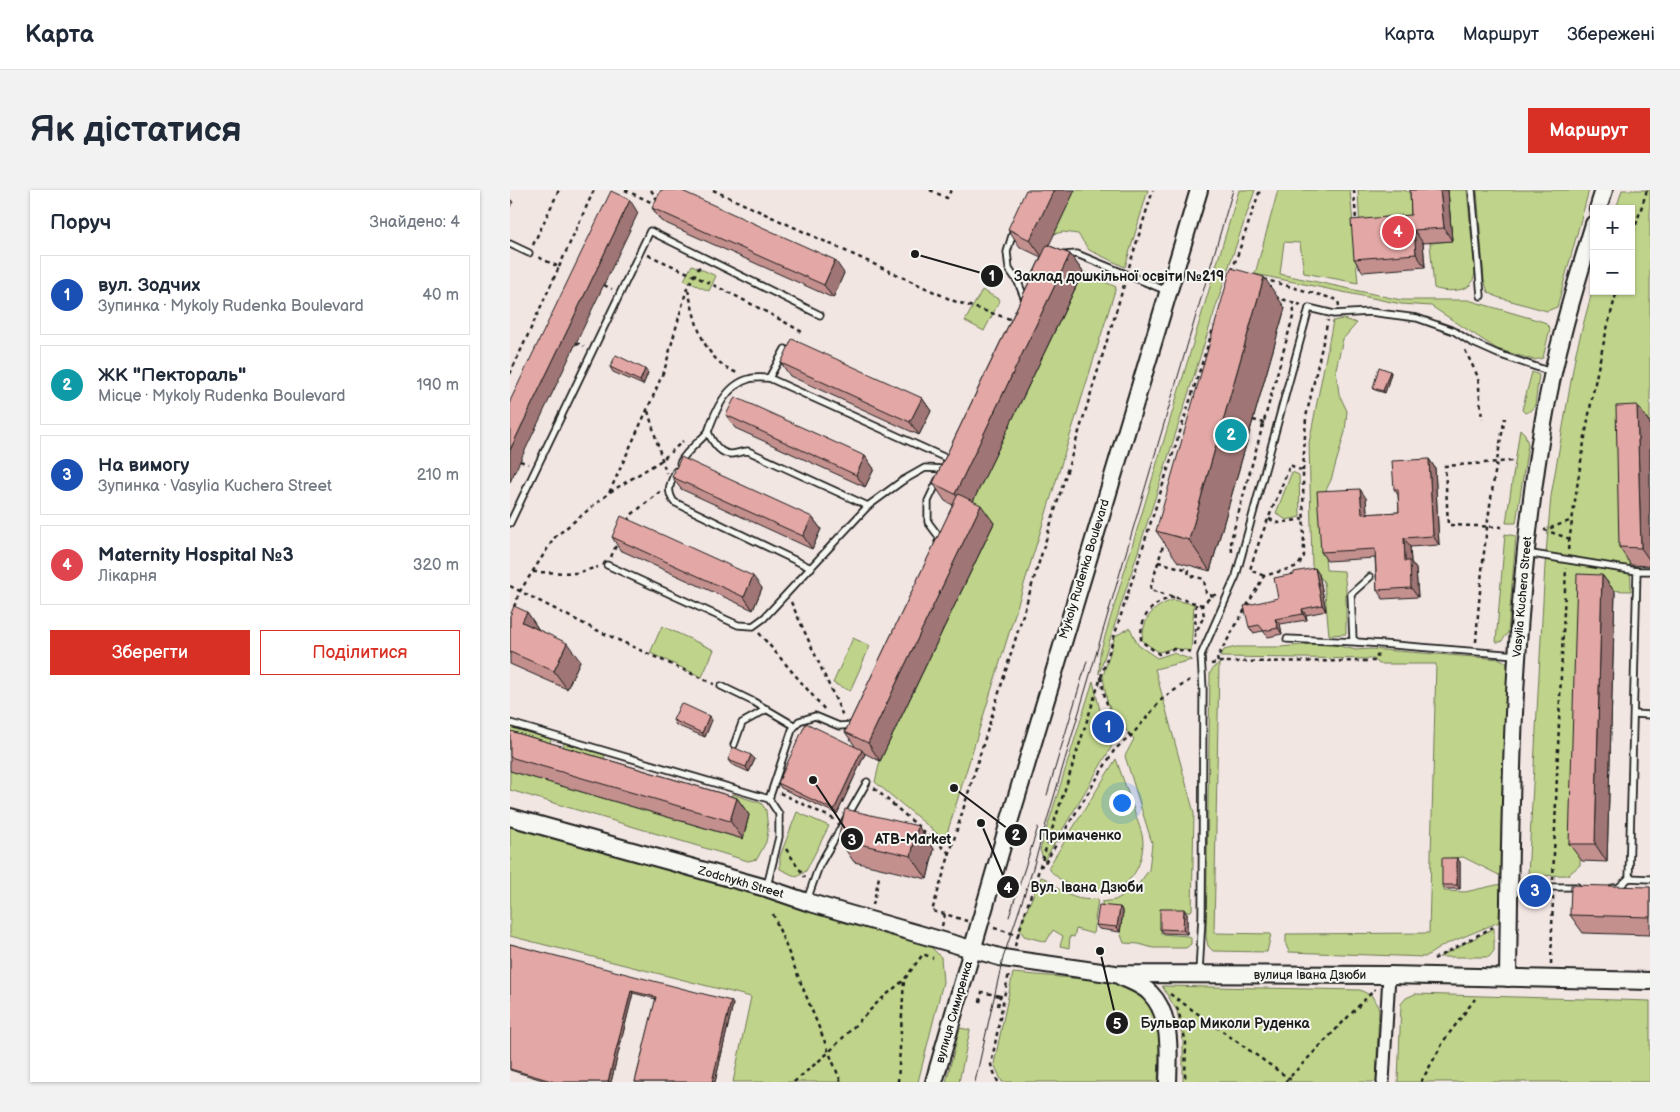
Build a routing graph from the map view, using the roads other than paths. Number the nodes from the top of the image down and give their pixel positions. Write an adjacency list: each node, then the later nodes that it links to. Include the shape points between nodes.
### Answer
1 (1199, 190): 11 (street, Mykoly Rudenka Boulevard)
2 (1472, 190): 12 (lane)
3 (1604, 190): 4 (street)
4 (1599, 205)
5 (1018, 221): 13 (lane, via 1007,252 1009,269)
6 (1590, 237): 17 (street, Vasylia Kuchera Street, via 1564,323)
7 (510, 244): 8 (lane)
8 (529, 253)
9 (1057, 258): 11 (lane, via 1077,254)
10 (1028, 290): 13 (lane)
11 (1169, 291): 53 (street, Mykoly Rudenka Boulevard)
12 (1481, 296)
13 (1024, 297): 15 (lane)
14 (820, 314): 24 (lane, via 650,231)
15 (1013, 320)
16 (785, 348): 18 (lane)
17 (1553, 373): 26 (street, Vasylia Kuchera Street); 55 (lane, via 1498,354 1454,331 1417,318 1370,312 1339,314 1309,308 1236,576 1201,655 1202,916)
18 (769, 378): 19 (lane, via 749,379 732,388 715,410); 21 (lane)
19 (708, 432): 23 (lane, via 721,450 732,454 748,450); 28 (lane, via 683,455 669,485 669,495 674,502)
20 (952, 450): 21 (lane)
21 (948, 459): 22 (lane)
22 (943, 469): 23 (lane, via 925,468); 25 (lane, via 928,501 928,522 940,538)
23 (868, 506): 28 (lane)
24 (510, 523)
25 (936, 546)
26 (1526, 552): 29 (lane); 34 (street, Vasylia Kuchera Street)
27 (607, 565): 28 (lane, via 738,624 752,626 764,618)
28 (811, 568)
29 (1637, 571): 30 (lane); 37 (lane)
30 (1650, 571)
31 (1370, 576): 33 (lane, via 1351,594 1353,639)
32 (1287, 639): 33 (lane)
33 (1357, 642): 34 (lane)
34 (1517, 655): 48 (street, Vasylia Kuchera Street)
35 (720, 686): 36 (lane)
36 (767, 709): 41 (lane); 42 (lane, via 742,723)
37 (1634, 714): 38 (lane); 46 (lane)
38 (1650, 714)
39 (858, 717): 41 (lane, via 854,725 848,726 815,716 799,721)
40 (510, 723): 44 (lane)
41 (795, 726): 44 (lane)
42 (734, 745)
43 (867, 782): 52 (lane, via 819,866)
44 (769, 800): 49 (lane, via 779,814 779,837)
45 (510, 817): 49 (street, Zodchykh Street)
46 (1629, 878): 47 (lane); 51 (lane, via 1618,888)
47 (1650, 879)
48 (1509, 886): 50 (lane); 57 (street, Vasylia Kuchera Street)
49 (766, 888): 52 (street, Zodchykh Street)
50 (1581, 888)
51 (1609, 888)
52 (809, 895): 53 (street, Zodchykh Street)
53 (972, 948): 54 (street, вулиця Івана Дзюби, via 1012,960); 59 (street, Mykoly Rudenka Boulevard)
54 (1115, 974): 55 (street, вулиця Івана Дзюби); 60 (street, via 1150,992 1159,1005 1169,1050)
55 (1199, 975): 56 (street, вулиця Івана Дзюби)
56 (1389, 976): 57 (street, вулиця Івана Дзюби); 61 (street)
57 (1508, 978): 58 (street, вулиця Івана Дзюби)
58 (1650, 981)
59 (934, 1082)
60 (1168, 1082)
61 (1383, 1082)

